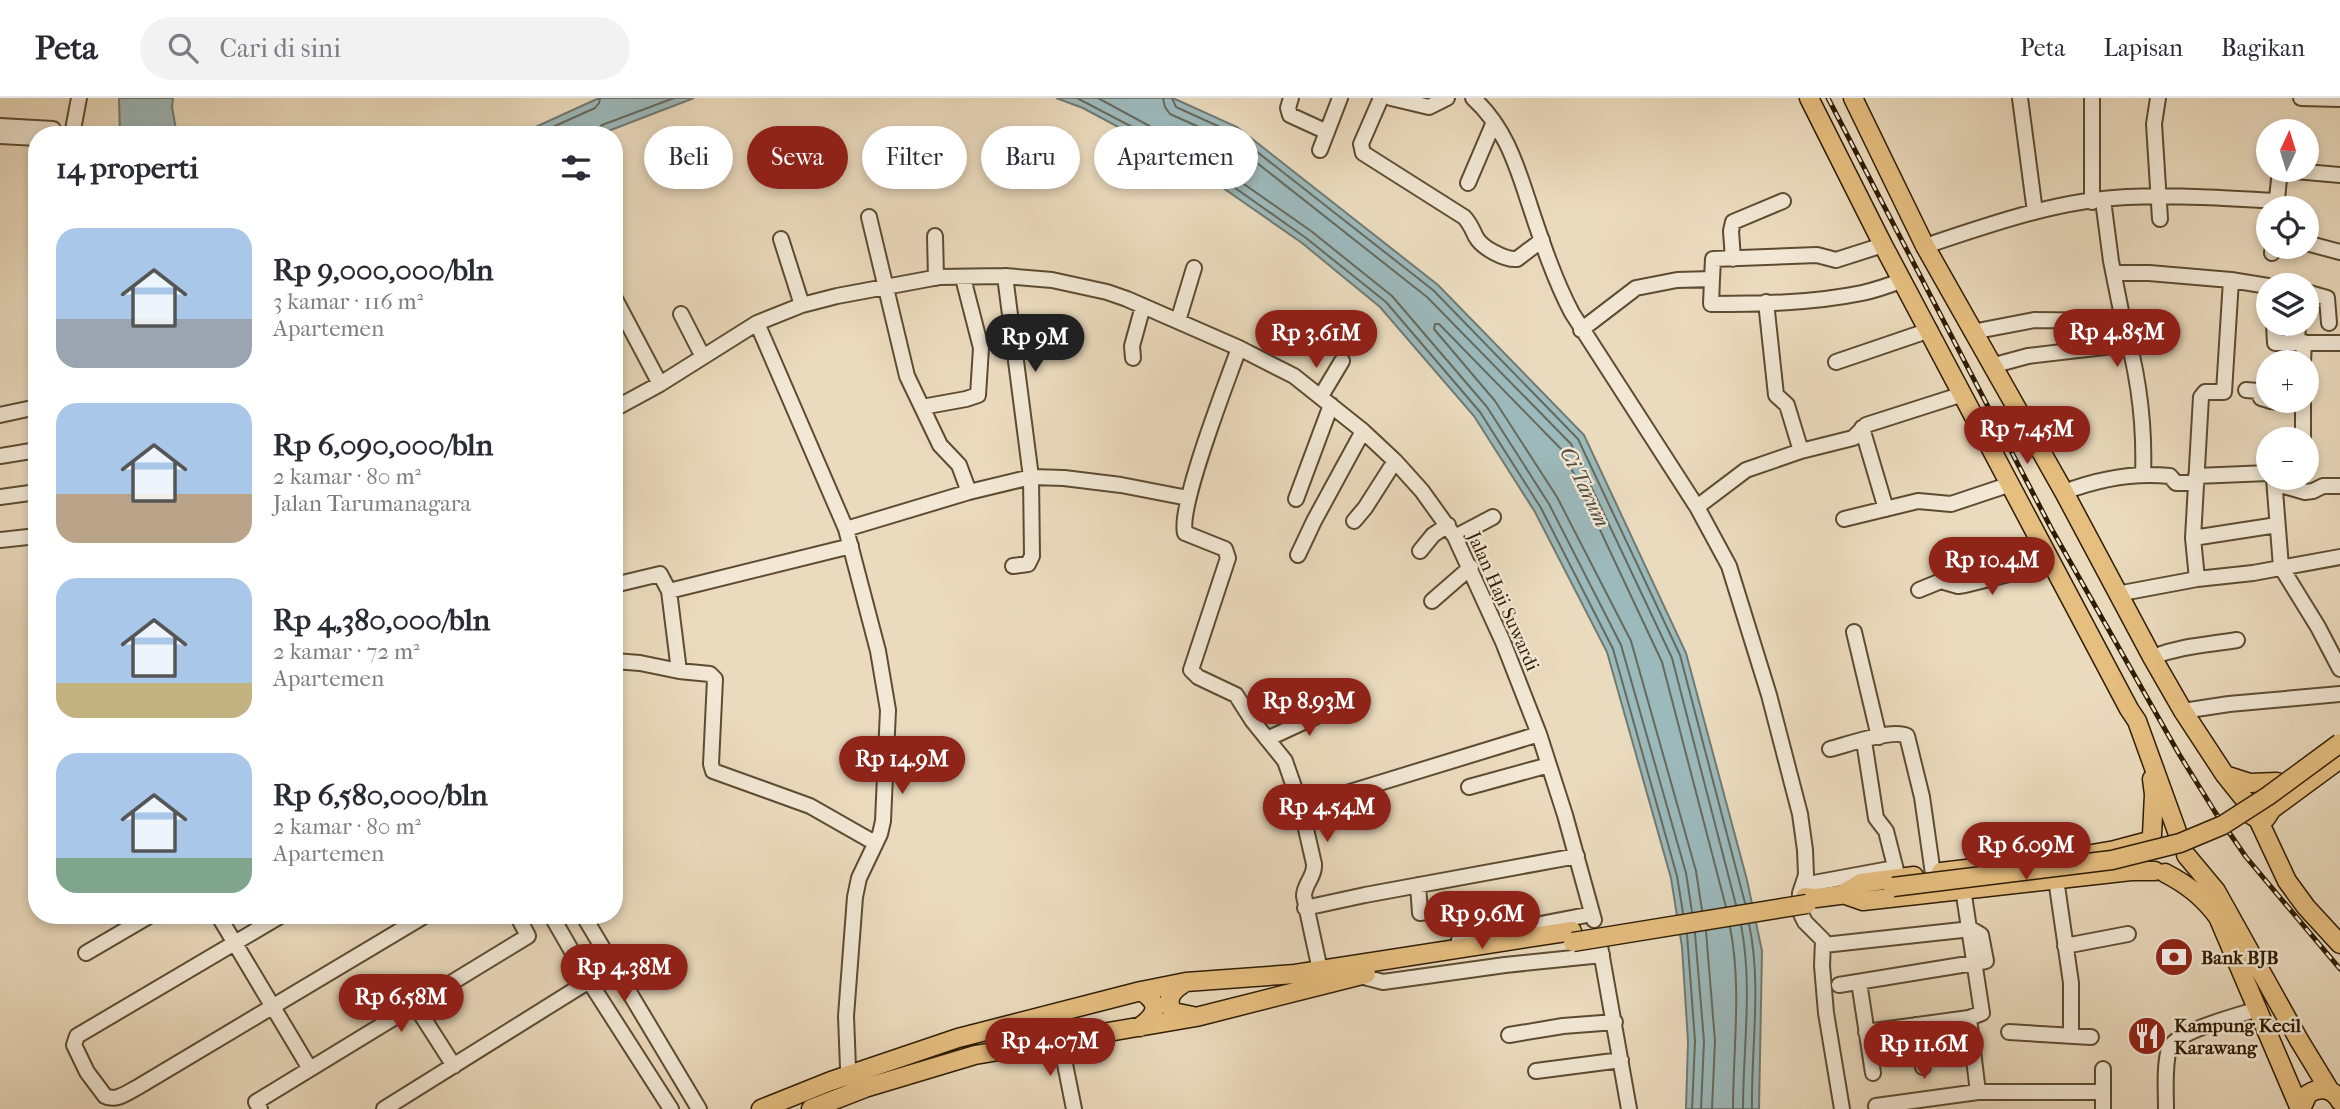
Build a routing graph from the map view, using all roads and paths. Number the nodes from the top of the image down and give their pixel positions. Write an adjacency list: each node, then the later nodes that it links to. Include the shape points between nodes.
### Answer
1 (79, 98): 17 (street)
2 (1291, 98): 19 (street, via 1290,116)
3 (1340, 98): 19 (street)
4 (1381, 98): 35 (street, via 1361,144 1363,153 1464,217 1479,241 1506,258 1517,259)
5 (1391, 98): 6 (street, via 1429,107)
6 (1447, 98)
7 (1809, 98): 36 (main road)
8 (2020, 98): 30 (street)
9 (2092, 98): 28 (street)
10 (2158, 98): 26 (street, via 2154,124)
11 (2301, 98): 13 (street)
12 (1856, 99): 37 (main road)
13 (2340, 99)
14 (1482, 101): 15 (street)
15 (1493, 122): 25 (street); 35 (street, via 1517,162)
16 (0, 126): 18 (street)
17 (74, 126)
18 (28, 128)
19 (1327, 132): 22 (street)
20 (0, 136): 21 (street)
21 (28, 138)
22 (1320, 150)
23 (2319, 173): 24 (street)
24 (2340, 175)
25 (1468, 183)
26 (2157, 197): 28 (street); 29 (street); 32 (street)
27 (1783, 201): 40 (street, via 1734,222)
28 (2098, 201): 30 (street); 42 (street)
29 (2256, 204)
30 (2035, 212): 37 (street)
31 (869, 216): 50 (street)
32 (2160, 219)
33 (935, 236): 44 (street)
34 (781, 239): 53 (street)
35 (1542, 240): 61 (street)
36 (1883, 245): 40 (street, via 1836,260 1817,255); 47 (main road)
37 (1925, 246): 63 (main road)
38 (2319, 246): 39 (street)
39 (2340, 252)
40 (1732, 259): 46 (street, via 1713,259)
41 (1195, 268): 57 (street)
42 (2114, 273): 48 (street); 58 (street)
43 (1004, 276): 45 (street, Jalan Haji Suwardi); 54 (street, Jalan Haji Suwardi, via 1068,283); 93 (street)
44 (936, 278): 45 (street, Jalan Haji Suwardi); 50 (street, Jalan Haji Suwardi)
45 (963, 278): 82 (street, via 981,348 978,395)
46 (1712, 279): 52 (street, via 1711,304); 61 (street, via 1636,288)
47 (1903, 280): 52 (street, via 1836,298); 62 (main road)
48 (2231, 280): 49 (street); 94 (street, via 2225,389 2222,394 2205,392 2202,397)
49 (2256, 284)
50 (886, 287): 53 (street, Jalan Haji Suwardi); 82 (street, via 906,376)
51 (2319, 296): 60 (street, via 2327,298)
52 (1766, 302): 88 (street, via 1776,395 1787,405)
53 (802, 305): 59 (street, Jalan Haji Suwardi)
54 (1143, 306): 57 (street, Jalan Haji Suwardi); 72 (street)
55 (623, 314): 76 (street)
56 (681, 314): 71 (street)
57 (1178, 321): 69 (street, Jalan Haji Suwardi)
58 (2123, 321): 63 (street, via 2034,320); 68 (street)
59 (757, 323): 71 (street, Jalan Haji Suwardi); 113 (street)
60 (2329, 323)
61 (1581, 330): 107 (street)
62 (1930, 330): 74 (street); 79 (main road)
63 (1972, 332): 75 (main road)
64 (2274, 336): 66 (street, via 2274,343)
65 (2299, 336): 66 (street)
66 (2300, 342): 67 (street); 70 (street)
67 (2340, 343)
68 (2130, 344): 75 (street, via 2028,356); 92 (street, via 2142,414)
69 (1239, 348): 80 (street, Jalan Haji Suwardi, via 1294,376); 105 (street)
70 (2302, 350)
71 (703, 357): 76 (street, Jalan Haji Suwardi)
72 (1133, 358)
73 (1342, 361): 80 (street)
74 (1836, 362)
75 (1991, 366): 102 (main road)
76 (660, 384): 81 (street, Jalan Haji Suwardi)
77 (2246, 390): 78 (street)
78 (2256, 391)
79 (1963, 394): 85 (street); 95 (main road)
80 (1326, 400): 86 (street, Jalan Haji Suwardi); 106 (street)
81 (623, 404)
82 (922, 407): 101 (street, via 940,445 959,465)
83 (28, 409): 84 (street)
84 (0, 415)
85 (1862, 428): 88 (street, via 1853,438); 108 (street)
86 (1363, 431): 90 (street, Jalan Haji Suwardi); 120 (street)
87 (28, 451): 89 (street)
88 (1801, 451): 107 (street, via 1746,470)
89 (0, 456)
90 (1395, 461): 111 (street); 114 (street, Jalan Haji Suwardi)
91 (2256, 473): 94 (street)
92 (2143, 475): 94 (street, via 2170,475 2176,483); 102 (street, via 2091,482)
93 (1031, 477): 101 (street); 105 (street, via 1121,485); 123 (street, via 1032,556 1028,564)
94 (2196, 480): 116 (street)
95 (2011, 484): 108 (street, via 1951,504 1918,501); 122 (main road)
96 (2340, 485): 97 (street)
97 (2319, 488)
98 (2275, 490): 112 (street)
99 (2298, 490): 100 (street)
100 (2315, 490)
101 (969, 492): 113 (street)
102 (2064, 492): 130 (main road)
103 (28, 493): 104 (street)
104 (0, 497)
105 (1188, 498): 143 (street, via 1185,533 1225,549 1228,558 1191,670 1236,695)
106 (1296, 499)
107 (1697, 506): 168 (street, via 1729,566 1750,631 1794,788)
108 (1886, 509): 110 (street)
109 (1493, 517): 114 (street)
110 (1844, 519)
111 (1354, 521)
112 (2277, 526): 116 (street); 124 (street)
113 (846, 529): 118 (street)
114 (1452, 531): 119 (street, via 1433,535); 125 (street, Jalan Haji Suwardi)
115 (28, 537): 117 (street)
116 (2193, 538): 126 (street)
117 (0, 540)
118 (851, 546): 129 (street); 157 (street, via 887,703 883,821)
119 (1420, 551)
120 (1298, 555)
121 (2340, 557): 124 (street)
122 (2053, 563): 128 (street, via 1962,586 1941,581); 148 (main road, via 2129,709)
123 (1013, 566)
124 (2281, 567): 126 (street); 136 (street)
125 (1471, 568): 131 (street); 141 (street, Jalan Haji Suwardi)
126 (2197, 579): 130 (street)
127 (623, 583): 129 (street, via 660,574)
128 (1919, 590)
129 (669, 591): 137 (street)
130 (2118, 594): 134 (main road)
131 (1432, 601)
132 (1854, 632): 144 (street)
133 (2237, 640): 134 (street, via 2190,645)
134 (2152, 657): 140 (main road)
135 (623, 662): 137 (street)
136 (2340, 669)
137 (679, 671): 157 (street, via 709,674 715,679 713,771 810,806)
138 (2340, 694): 140 (street)
139 (1338, 706): 143 (street)
140 (2183, 711): 150 (main road)
141 (1539, 734): 149 (street, Jalan Haji Suwardi); 153 (street)
142 (2340, 736): 151 (main road)
143 (1267, 739): 153 (street, via 1289,767)
144 (1872, 739): 146 (street); 162 (street, via 1900,733 1907,736); 164 (street, via 1876,818 1886,831)
145 (2340, 744): 164 (main road, bridge, via 2223,825 2180,843 2112,860)
146 (1830, 749)
147 (2340, 759): 154 (main road)
148 (2151, 764): 155 (main road); 156 (main road, via 2154,794)
149 (1549, 765): 152 (street); 160 (street, Jalan Haji Suwardi)
150 (2225, 775): 151 (main road, via 2250,783); 154 (main road)
151 (2277, 782): 154 (main road)
152 (1469, 787)
153 (1301, 807): 170 (street, via 1315,869 1303,892)
154 (2261, 809): 180 (main road, via 2296,873); 185 (main road, via 2287,881)
155 (2179, 837): 156 (main road, via 2166,831); 159 (main road)
156 (2149, 838): 158 (main road); 161 (main road, via 2143,852 2145,861)
157 (875, 843): 213 (street, via 859,878 854,906 846,1016)
158 (2093, 854): 162 (main road); 163 (main road, via 2099,861)
159 (2186, 855): 161 (main road, via 2179,868); 220 (main road, via 2216,891)
160 (1577, 856): 166 (street); 189 (street, Jalan Haji Suwardi, via 1593,917)
161 (2160, 872): 163 (main road); 198 (main road, via 2188,885 2218,917)
162 (1933, 873): 164 (main road)
163 (2098, 874): 165 (main road)
164 (1895, 878): 168 (street); 169 (main road)
165 (2056, 879): 167 (main road); 186 (street)
166 (1418, 885): 170 (street); 171 (street, via 1420,913)
167 (1964, 889): 169 (main road, via 1863,901); 179 (street)
168 (1807, 892): 169 (main road); 182 (main road, bridge); 184 (street, via 1798,902 1801,916)
169 (1843, 894)
170 (1305, 908): 189 (street)
171 (1456, 908)
172 (136, 924): 187 (street)
173 (223, 924): 183 (street)
174 (267, 924): 183 (street)
175 (411, 924): 197 (street)
176 (521, 924): 196 (street, via 528,936)
177 (560, 924): 191 (street)
178 (588, 924): 227 (street)
179 (1970, 929): 184 (street); 188 (street, via 1981,935 1986,961)
180 (2340, 930)
181 (2128, 934): 186 (street)
182 (1573, 937): 189 (main road); 190 (main road)
183 (235, 944): 197 (street); 197 (street, via 78,1036 74,1045 88,1072 105,1096 118,1098)
184 (1824, 944): 221 (street, via 1826,1013)
185 (2340, 944)
186 (2065, 946): 207 (street, via 2071,983)
187 (86, 953)
188 (1975, 965): 193 (street); 200 (street, via 1982,1013)
189 (1319, 966): 192 (main road, via 1278,976)
190 (1360, 975): 199 (main road); 201 (street, via 1383,982 1601,950)
191 (589, 981): 211 (street); 226 (street)
192 (1186, 982): 195 (main road); 199 (main road, via 1170,995 1170,1006 1173,1012)
193 (1859, 982): 194 (street); 204 (street)
194 (1839, 985)
195 (1142, 990): 203 (main road, via 1155,1006 1151,1019); 228 (main road, via 958,1038)
196 (415, 1005): 211 (street); 214 (street)
197 (272, 1006): 214 (street)
198 (2258, 1009): 233 (street, via 2189,1032 2172,1043); 234 (main road)
199 (1196, 1017): 203 (main road)
200 (1969, 1018): 202 (street); 218 (street)
201 (1615, 1022): 206 (street); 210 (street)
202 (1916, 1025): 204 (street); 212 (street)
203 (1140, 1027): 209 (main road)
204 (1866, 1032): 217 (street)
205 (2010, 1032): 207 (street)
206 (1509, 1035)
207 (2071, 1036): 208 (street)
208 (2091, 1037)
209 (1060, 1039): 229 (main road, via 975,1055); 230 (street)
210 (1621, 1059): 216 (street); 231 (street)
211 (454, 1066): 225 (street)
212 (1923, 1067)
213 (848, 1068)
214 (310, 1069): 224 (street, via 256,1102)
215 (2104, 1069): 219 (street)
216 (1536, 1071)
217 (1872, 1073)
218 (1978, 1092): 219 (street); 223 (street)
219 (2103, 1092): 232 (street)
220 (2337, 1097): 234 (main road, via 2313,1091 2304,1098)
221 (1843, 1106)
222 (1876, 1106): 223 (street)
223 (1901, 1106)
224 (261, 1109)
225 (384, 1109)
226 (671, 1109)
227 (699, 1109)
228 (761, 1109)
229 (811, 1109)
230 (1074, 1109)
231 (1629, 1109)
232 (2103, 1109)
233 (2166, 1109)
234 (2301, 1109)

